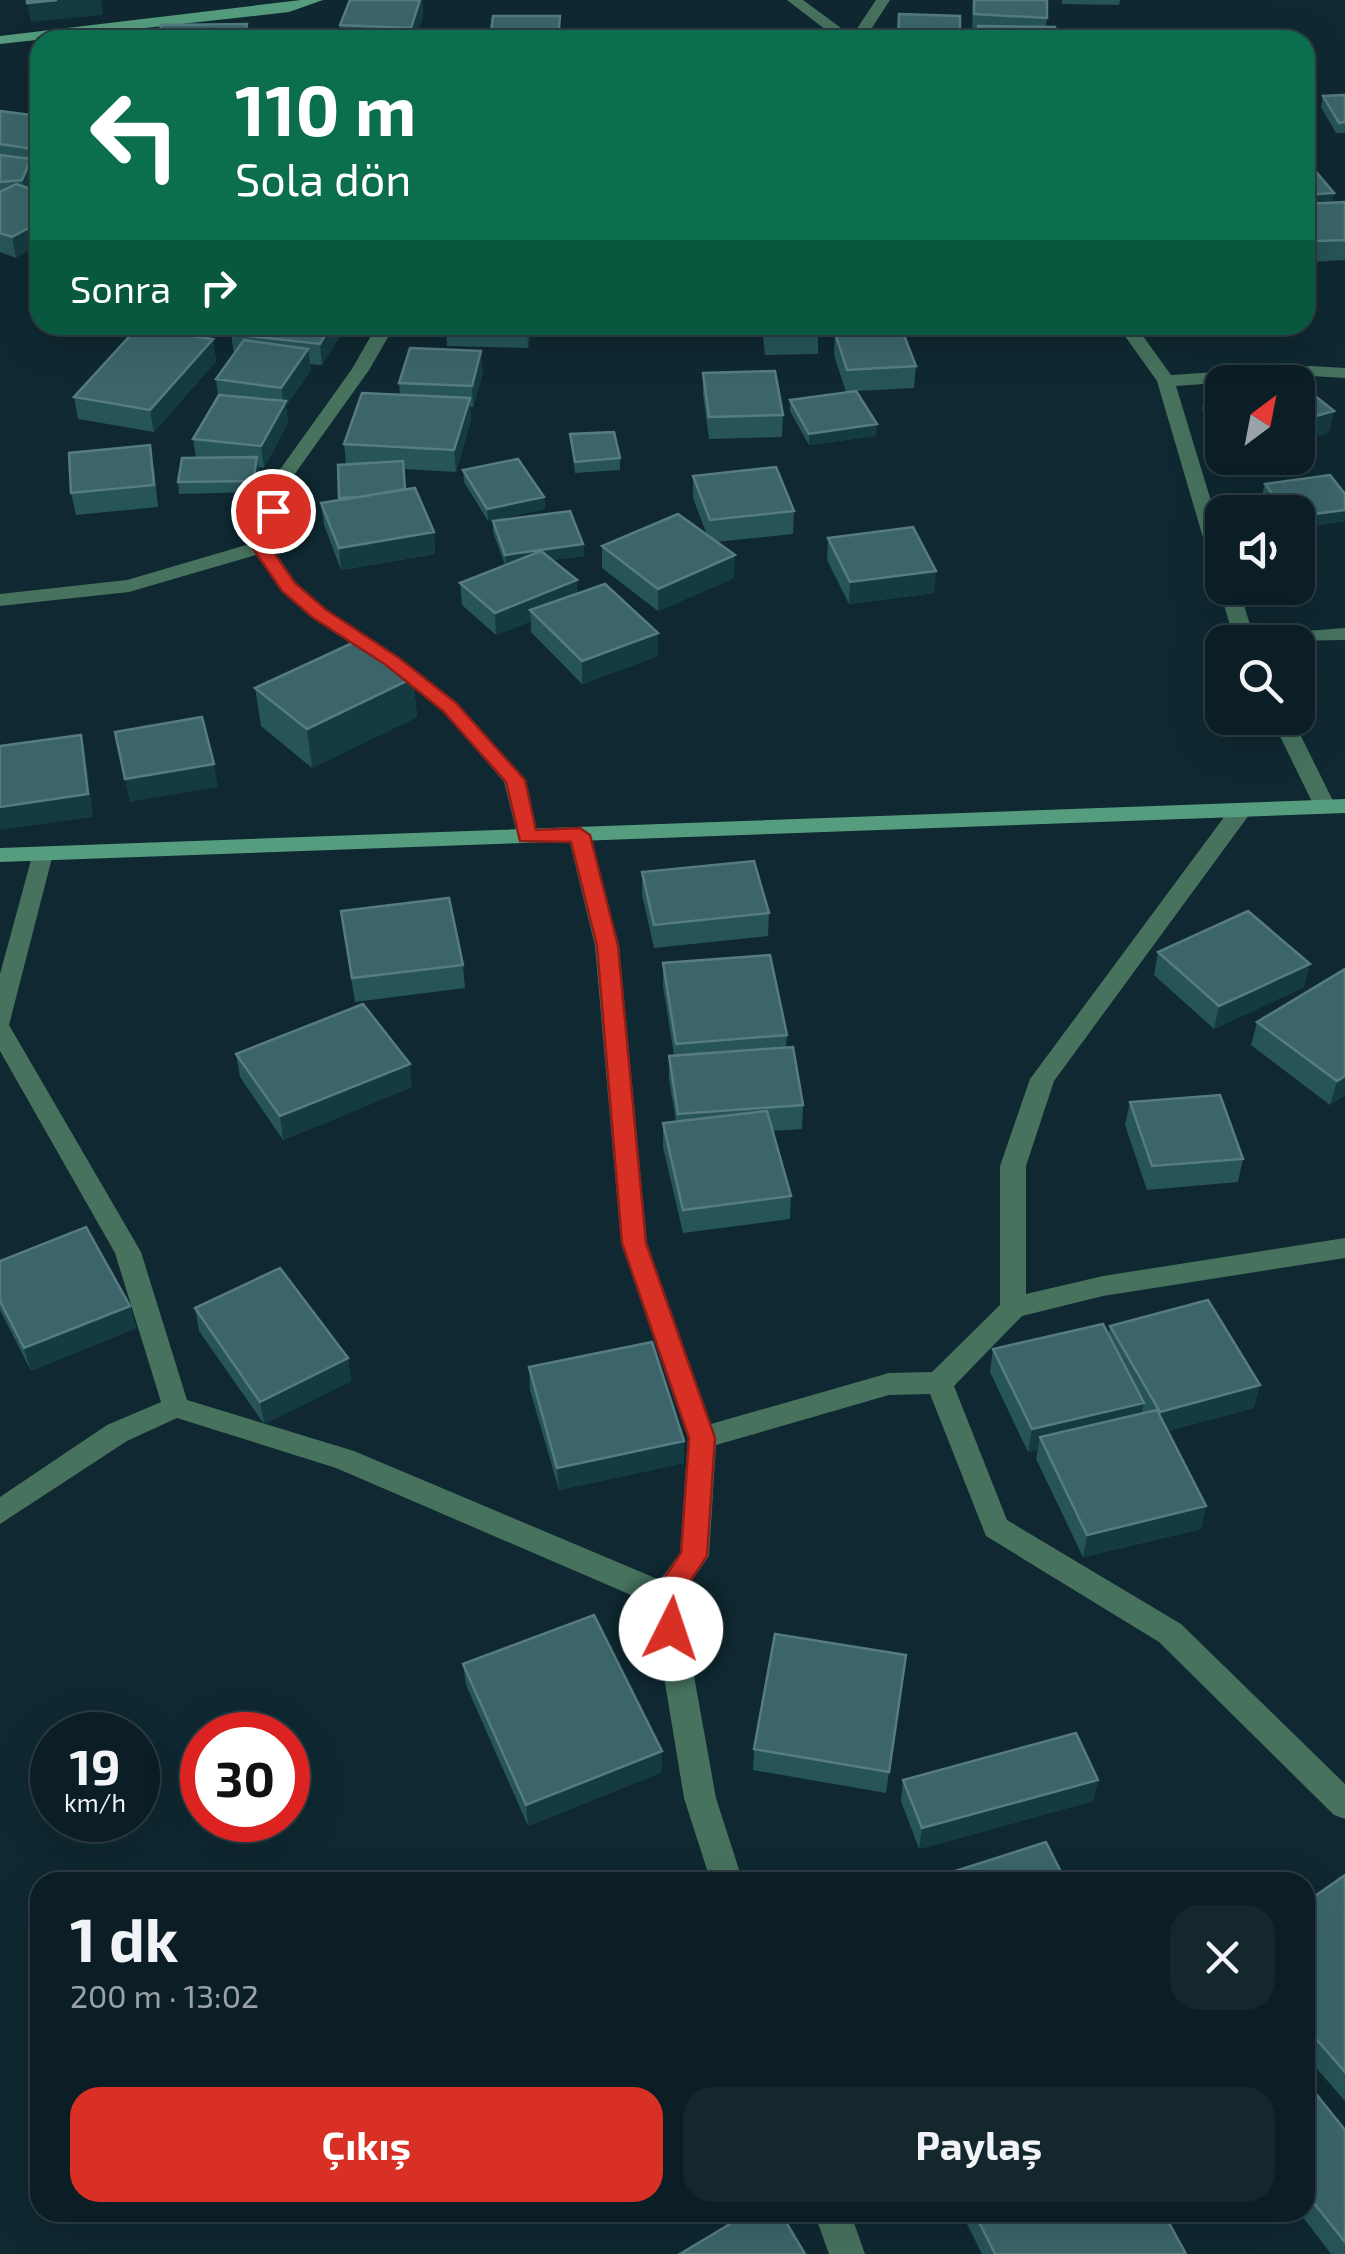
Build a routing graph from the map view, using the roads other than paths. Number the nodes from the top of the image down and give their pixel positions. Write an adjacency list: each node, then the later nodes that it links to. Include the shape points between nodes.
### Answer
1 (316, 0): 4 (street)
2 (794, 0): 5 (street)
3 (883, 0): 6 (street)
4 (90, 30)
5 (834, 30)
6 (864, 30)
7 (30, 37): 8 (street)
8 (0, 40)
9 (380, 335): 14 (street, via 285,475)
10 (1133, 335): 12 (street)
11 (1345, 373): 12 (street)
12 (1166, 381): 13 (street)
13 (1205, 511)
14 (261, 547): 15 (street, via 128,586); 22 (street, via 318,613 450,707 515,780)
15 (0, 600)
16 (1345, 634): 17 (street)
17 (1315, 636)
18 (1291, 735): 19 (street)
19 (1335, 807): 20 (street)
20 (1241, 810): 21 (street); 28 (street, via 1042,1079 1013,1166)
21 (580, 835): 22 (street); 31 (street, via 607,946 634,1243)
22 (527, 837): 23 (street)
23 (42, 854): 24 (street); 25 (street)
24 (0, 855)
25 (0, 1021)
26 (0, 1030): 30 (street, via 128,1252)
27 (1345, 1248): 28 (street, via 1103,1286)
28 (1013, 1308): 29 (street)
29 (939, 1383): 31 (street, via 888,1384); 34 (street, via 996,1528 1170,1633)
30 (176, 1407): 32 (street, via 117,1434); 33 (street, via 344,1458)
31 (702, 1438): 33 (street, via 694,1556)
32 (0, 1512)
33 (665, 1596): 35 (street, via 700,1798)
34 (1345, 1805)
35 (724, 1872)
36 (836, 2222): 37 (street)
37 (847, 2254)

